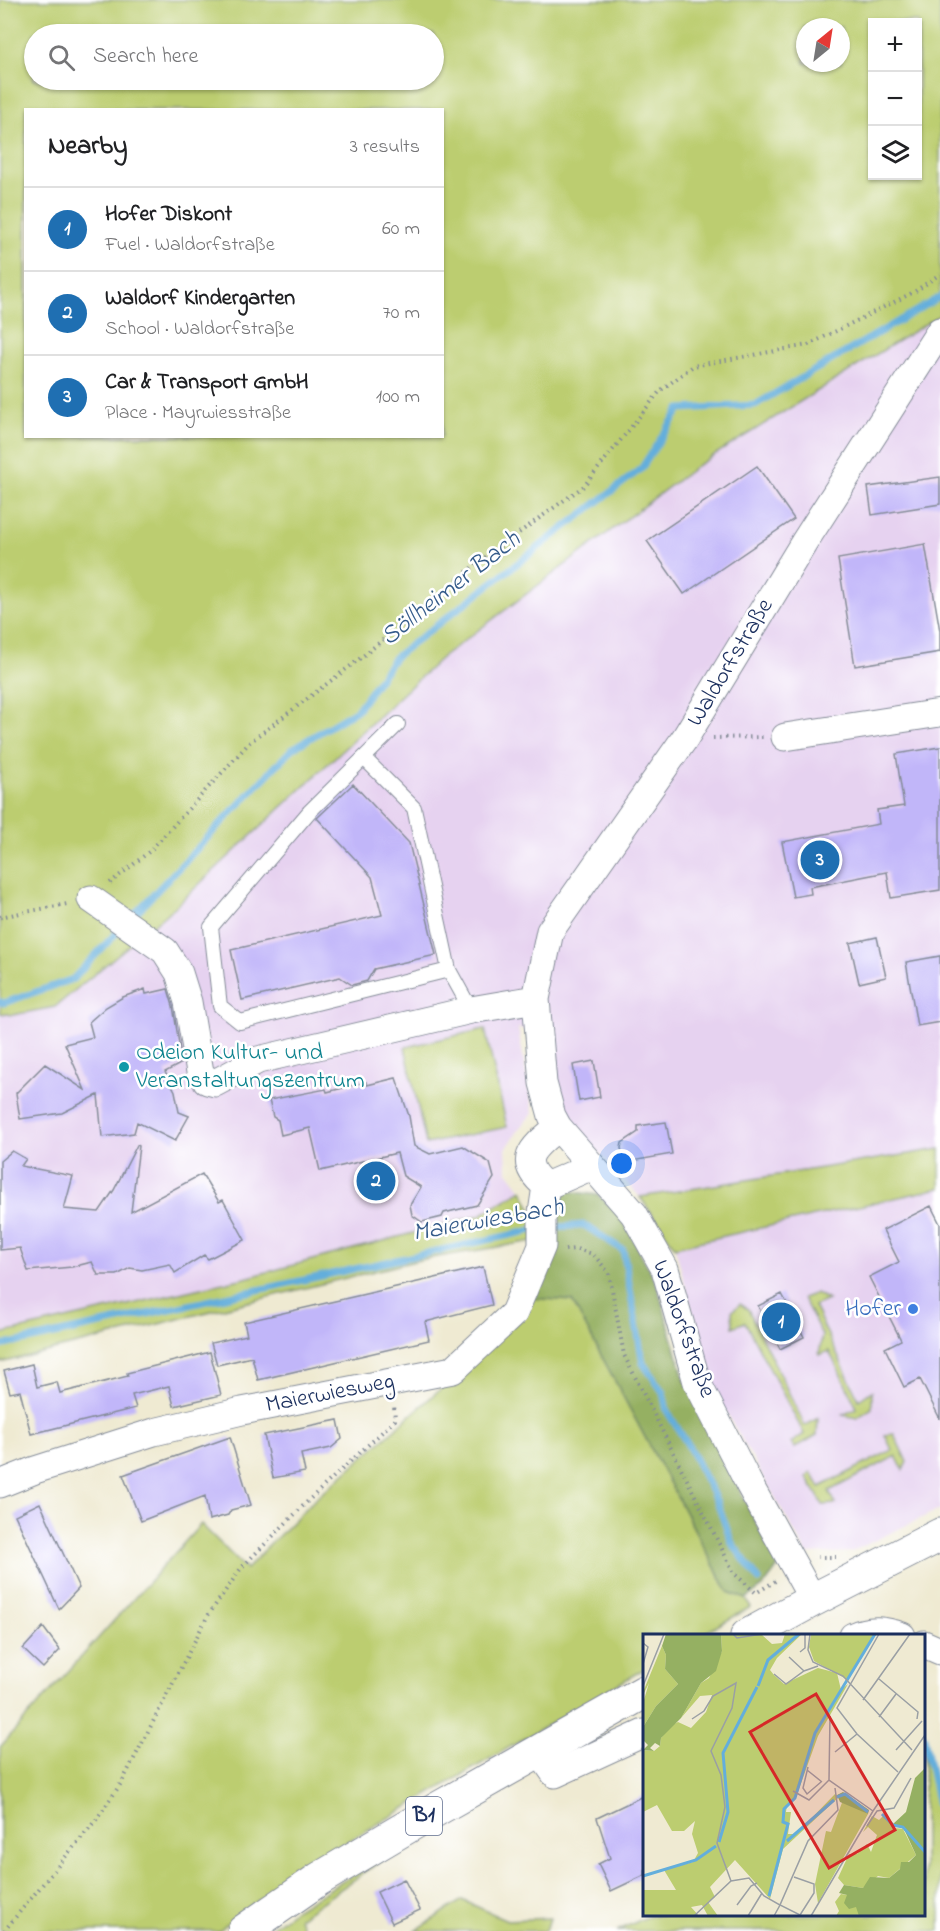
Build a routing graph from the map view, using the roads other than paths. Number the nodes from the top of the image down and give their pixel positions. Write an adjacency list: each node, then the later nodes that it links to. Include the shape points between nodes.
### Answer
1 (940, 331): 8 (street, Waldorfstraße, via 685,738 550,931)
2 (940, 713): 4 (street)
3 (398, 724): 5 (lane)
4 (785, 737)
5 (364, 758): 7 (lane, via 414,808); 7 (lane, via 309,812 211,927 220,1006 240,1022)
6 (96, 903): 9 (street, via 165,951 179,973 200,1072 207,1082 215,1083 258,1060)
7 (448, 970): 9 (lane)
8 (536, 999): 9 (street); 10 (street, Waldorfstraße, via 543,1083)
9 (471, 1010)
10 (558, 1127): 11 (street, Waldorfstraße); 12 (street, via 536,1145 529,1161 532,1174)
11 (592, 1166): 12 (street); 15 (street, Waldorfstraße, via 634,1214 665,1269 697,1382)
12 (546, 1186): 13 (street, Maierwiesweg, via 541,1250 514,1313 453,1370 154,1432)
13 (0, 1484)
14 (940, 1535): 15 (main road)
15 (813, 1600): 16 (main road)
16 (749, 1634)
17 (855, 1634): 18 (street, via 864,1630)
18 (899, 1634)
19 (925, 1644): 20 (street)
20 (940, 1652)
21 (643, 1693): 23 (main road, B1)
22 (643, 1734): 23 (street, via 555,1774)
23 (538, 1751): 24 (main road, B1, via 319,1879)
24 (244, 1931)

